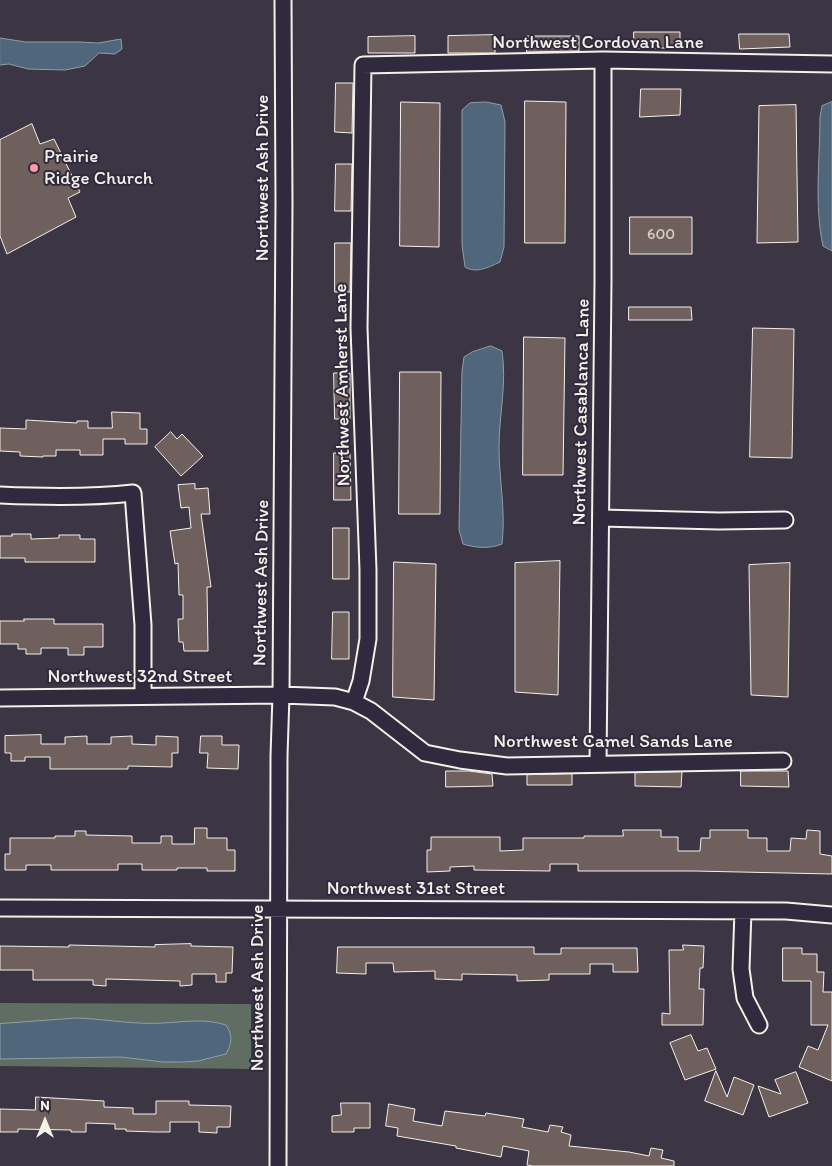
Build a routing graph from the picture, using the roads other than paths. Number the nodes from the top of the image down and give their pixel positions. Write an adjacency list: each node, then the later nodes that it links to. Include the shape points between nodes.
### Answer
1 (283, 0): 8 (street, Northwest Ash Drive)
2 (603, 60): 3 (street, Northwest Cordovan Lane); 4 (street, Northwest Cordovan Lane); 6 (street, Northwest Casablanca Lane)
3 (832, 64)
4 (363, 65): 11 (street, Northwest Amherst Lane, via 359,328 368,639)
5 (0, 495): 9 (street, via 69,498 133,494 143,625)
6 (601, 518): 7 (street); 13 (street, Northwest Casablanca Lane)
7 (785, 520)
8 (281, 695): 9 (street, Northwest 32nd Street); 11 (street, Northwest Camel Sands Lane, via 335,697); 15 (street, Northwest Ash Drive)
9 (143, 696): 10 (street, Northwest 32nd Street)
10 (0, 698)
11 (354, 702): 13 (street, Northwest Camel Sands Lane, via 371,711 425,753 507,766)
12 (783, 762): 13 (street, Northwest Camel Sands Lane)
13 (598, 764)
14 (0, 908): 15 (street, Northwest 31st Street)
15 (278, 909): 16 (street, Northwest 31st Street); 19 (street, Northwest Ash Drive)
16 (743, 911): 17 (street, Northwest 31st Street); 18 (street, via 741,969 745,998)
17 (832, 915)
18 (759, 1025)
19 (278, 1166)

